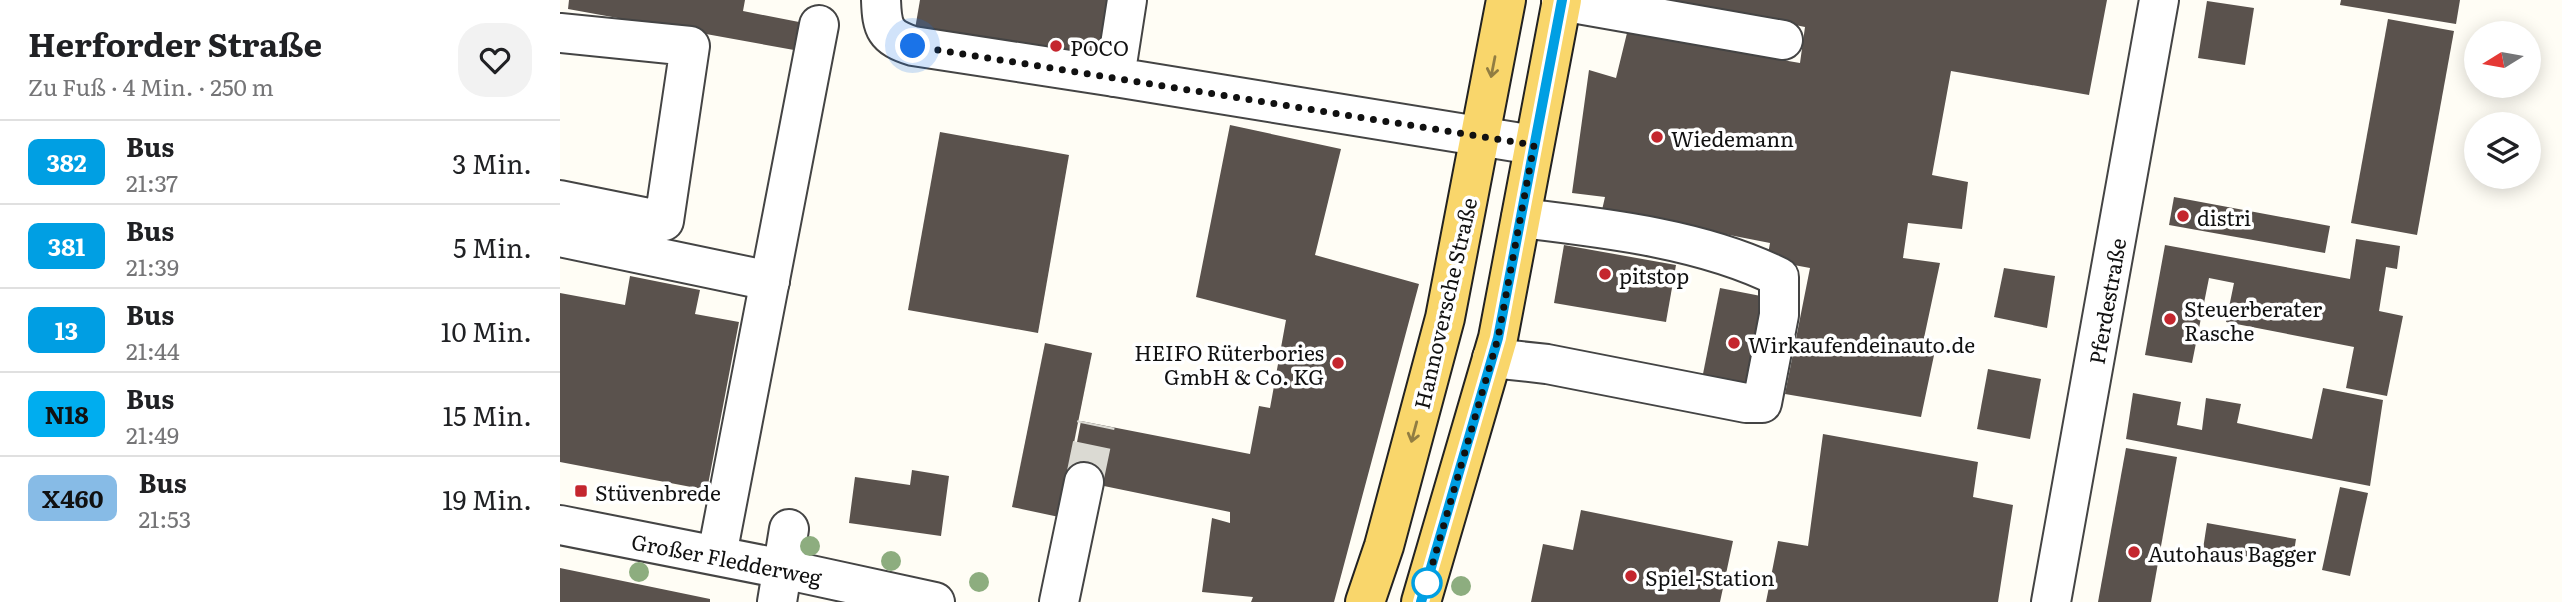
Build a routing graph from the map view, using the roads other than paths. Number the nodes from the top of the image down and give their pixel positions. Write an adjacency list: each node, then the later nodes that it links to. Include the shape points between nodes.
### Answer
1 (881, 0): 9 (street, via 887,33 913,46)
2 (1127, 0): 9 (street)
3 (1506, 0): 10 (main road, Hannoversche Straße, one-way to 10)
4 (2158, 0): 26 (street, Pferdestraße)
5 (1562, 1): 8 (street); 11 (main road)
6 (819, 25): 15 (street)
7 (560, 33): 12 (street, via 690,46 664,221)
8 (1783, 40)
9 (1115, 77): 10 (street)
10 (1479, 136): 11 (street); 24 (main road, Hannoversche Straße, one-way to 24, via 1445,318)
11 (1534, 145): 13 (main road)
12 (560, 200)
13 (1521, 218): 16 (main road); 16 (street, via 1620,230 1746,261 1779,277 1779,315 1762,403)
14 (560, 237): 15 (street)
15 (771, 281): 20 (street)
16 (1492, 358): 25 (main road)
17 (1084, 482): 23 (street)
18 (560, 525): 20 (street, Großer Fledderweg)
19 (789, 529): 21 (street)
20 (717, 555): 21 (street, Großer Fledderweg)
21 (780, 585): 22 (street, Großer Fledderweg)
22 (935, 602)
23 (1059, 602)
24 (1365, 602)
25 (1421, 602)
26 (2051, 602)

